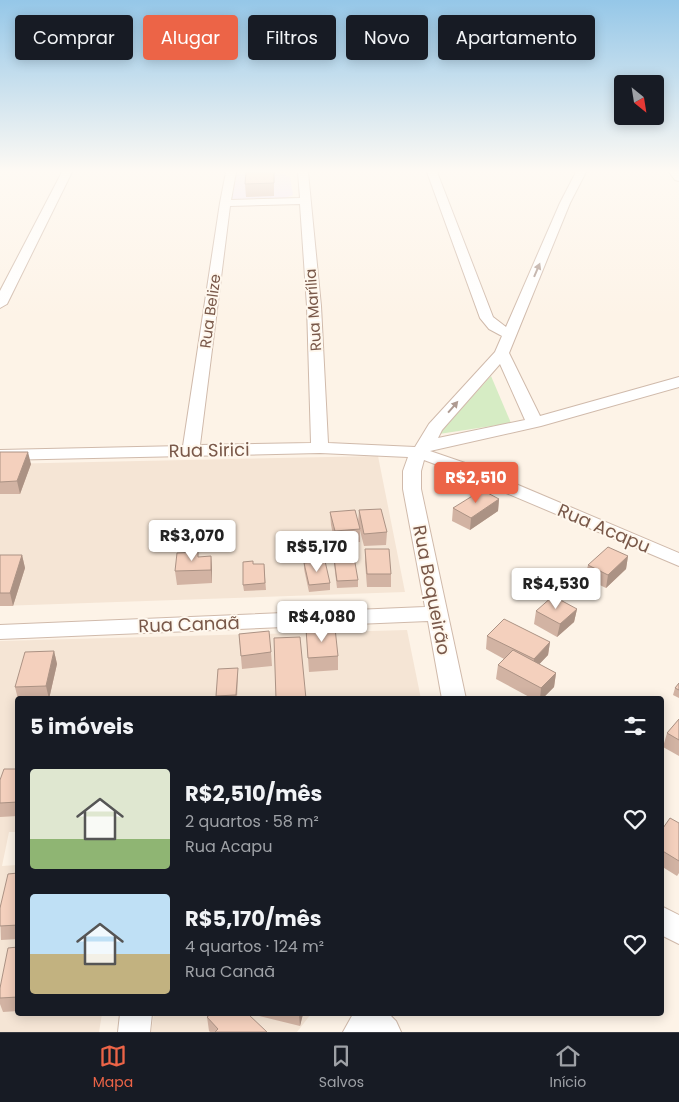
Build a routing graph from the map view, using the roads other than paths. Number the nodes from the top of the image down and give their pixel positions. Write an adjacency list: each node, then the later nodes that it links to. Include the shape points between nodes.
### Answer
1 (43, 220): 6 (street)
2 (223, 220): 13 (street, Rua Belize)
3 (307, 220): 11 (street, Rua Marília)
4 (450, 220): 7 (street, via 487,318)
5 (558, 220): 7 (street, one-way to 5)
6 (0, 304)
7 (510, 335): 8 (street)
8 (502, 353): 10 (street); 12 (street, one-way to 8, via 435,428)
9 (679, 382): 10 (street)
10 (535, 424): 12 (street)
11 (320, 448): 12 (street, Rua Sirici); 13 (street, Rua Sirici)
12 (422, 449): 15 (street, Rua Acapu); 16 (street, Rua Boqueirão, via 412,473 412,489)
13 (191, 450): 14 (street, Rua Sirici)
14 (0, 455)
15 (679, 560)
16 (438, 614): 17 (street, Rua Canaã); 18 (street, Rua Boqueirão)
17 (0, 632)
18 (453, 696)
19 (664, 921): 20 (street)
20 (679, 931)
21 (136, 1016): 22 (street)
22 (134, 1032)

